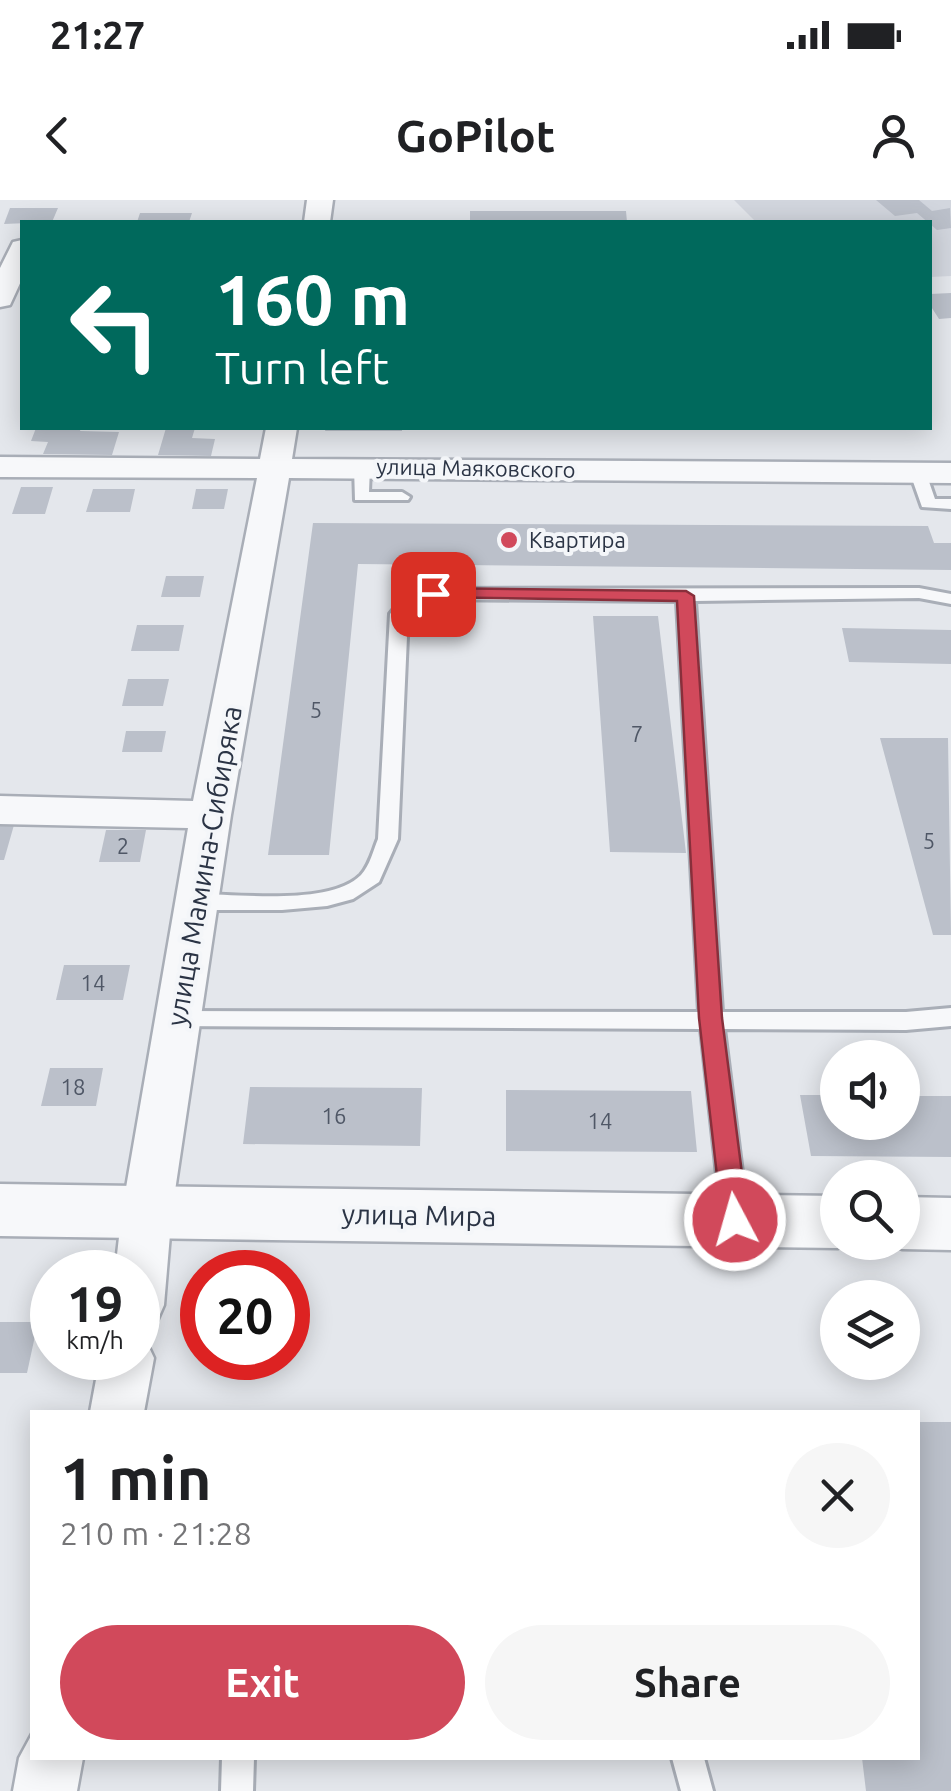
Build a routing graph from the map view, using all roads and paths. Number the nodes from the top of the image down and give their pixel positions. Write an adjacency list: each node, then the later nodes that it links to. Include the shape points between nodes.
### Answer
1 (20, 252): 2 (street)
2 (0, 299)
3 (278, 447): 4 (street, улица Маяковского); 5 (street, улица Маяковского); 13 (street, улица Мамина-Сибиряка)
4 (0, 467)
5 (362, 467): 6 (street, улица Маяковского); 8 (lane, via 360,497)
6 (918, 473): 7 (street, улица Маяковского); 9 (lane, via 928,504)
7 (951, 473)
8 (402, 497)
9 (951, 504)
10 (686, 596): 11 (lane, via 919,593); 14 (lane, via 433,594 405,604 399,614 388,839 378,866 361,886 326,899); 16 (lane)
11 (951, 599)
12 (0, 810): 13 (street)
13 (211, 814): 14 (street, улица Мамина-Сибиряка)
14 (197, 902): 17 (street, улица Мамина-Сибиряка)
15 (951, 1016): 16 (lane)
16 (711, 1018): 17 (lane); 20 (lane)
17 (178, 1020): 19 (street, улица Мамина-Сибиряка)
18 (0, 1210): 19 (street, улица Мира)
19 (147, 1211): 20 (street, улица Мира); 24 (street, улица Мамина-Сибиряка)
20 (735, 1220): 21 (street, улица Мира)
21 (820, 1222)
22 (920, 1223): 23 (street)
23 (951, 1224)
24 (143, 1250)
25 (124, 1380): 26 (street)
26 (117, 1410)
27 (51, 1760): 30 (street)
28 (238, 1760): 31 (lane)
29 (689, 1760): 32 (lane)
30 (45, 1791)
31 (236, 1791)
32 (697, 1791)

